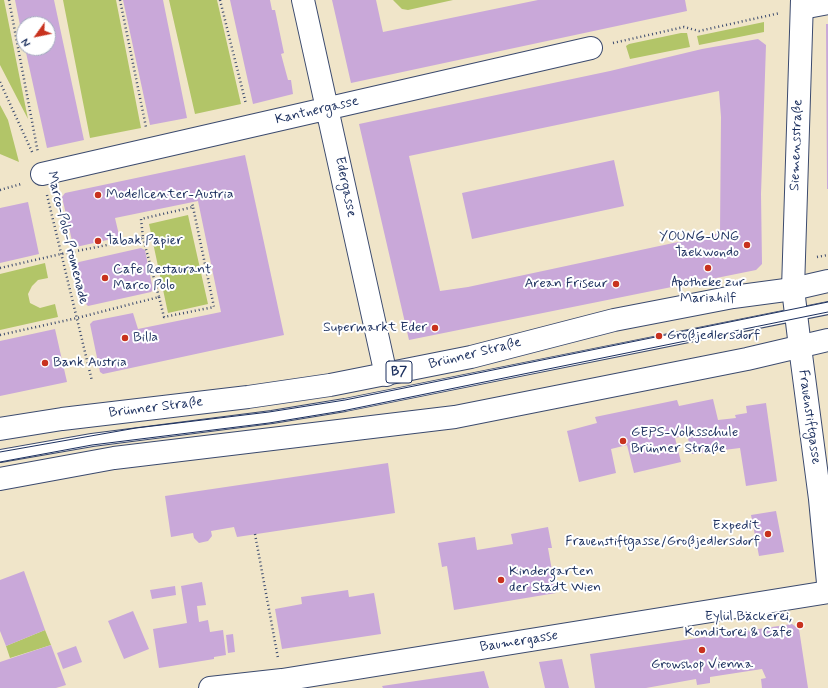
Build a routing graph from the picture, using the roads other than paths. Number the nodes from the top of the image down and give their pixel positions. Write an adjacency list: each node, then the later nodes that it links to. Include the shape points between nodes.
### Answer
1 (303, 0): 5 (main road, Edergasse)
2 (828, 3): 3 (main road)
3 (802, 4): 8 (main road, Siemensstraße)
4 (591, 48): 5 (main road, Kantnergasse)
5 (328, 108): 6 (main road, Kantnergasse); 13 (main road, Edergasse)
6 (42, 174)
7 (828, 281): 8 (main road, Brünner Straße / B7)
8 (793, 289): 10 (main road, Siemensstraße); 13 (main road, Brünner Straße / B7, via 733,297 614,320 471,357)
9 (828, 308): 10 (lane)
10 (796, 314): 12 (main road, Frauenstiftgasse); 15 (lane, via 345,406 92,440)
11 (828, 340): 12 (main road)
12 (800, 347): 16 (main road, via 456,417 114,458); 17 (main road, Frauenstiftgasse)
13 (386, 375): 14 (main road, Brünner Straße / B7, via 248,397)
14 (0, 429)
15 (0, 456)
16 (0, 479)
17 (828, 583)
18 (828, 592): 19 (main road, Baumergasse, via 282,680)
19 (210, 688)

